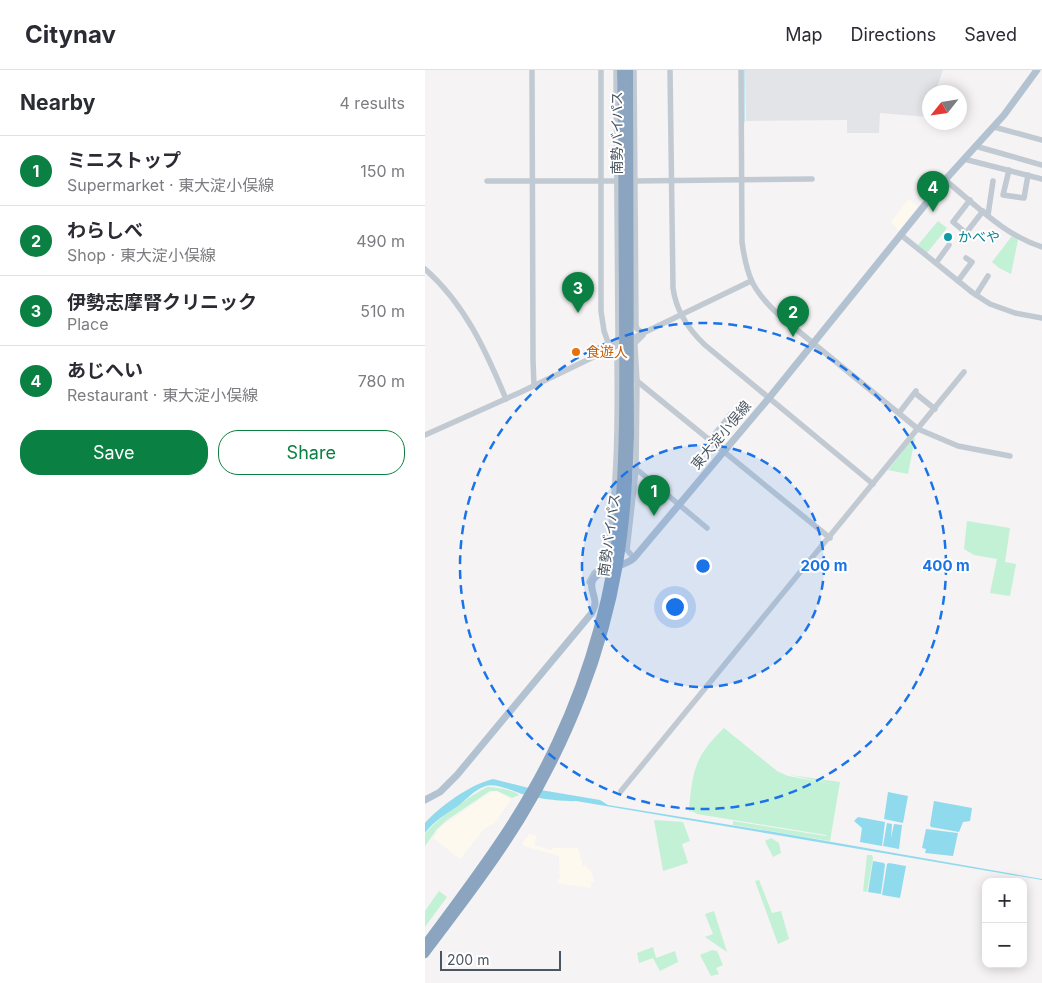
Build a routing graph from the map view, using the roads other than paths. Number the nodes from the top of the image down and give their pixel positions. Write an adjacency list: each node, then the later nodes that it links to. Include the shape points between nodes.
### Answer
1 (531, 70): 19 (street)
2 (601, 70): 23 (street)
3 (616, 70): 24 (street)
4 (621, 70): 43 (highway, 南勢バイパス)
5 (629, 70): 43 (highway, 南勢バイパス)
6 (633, 70): 25 (street)
7 (670, 70): 26 (street)
8 (741, 70): 20 (street)
9 (1037, 70): 10 (main road, 東大淀小俣線)
10 (994, 126): 11 (street); 12 (main road, 東大淀小俣線)
11 (1042, 140)
12 (975, 146): 13 (main road, 東大淀小俣線); 14 (street)
13 (964, 158): 15 (street); 21 (main road, 東大淀小俣線)
14 (1042, 165)
15 (1009, 170): 16 (street); 16 (street, via 1003,195 1024,198)
16 (1029, 175): 18 (street)
17 (812, 179): 20 (street)
18 (1042, 179)
19 (532, 180): 22 (street); 23 (street); 48 (street)
20 (741, 180): 26 (street); 37 (street, via 742,242)
21 (945, 180): 28 (street); 30 (main road, 東大淀小俣線)
22 (487, 181)
23 (601, 181): 24 (street); 45 (street, via 601,311)
24 (617, 181): 45 (street, via 618,336)
25 (634, 181): 26 (street); 42 (street, via 636,325)
26 (671, 181): 40 (street, via 673,288)
27 (993, 181): 29 (street)
28 (970, 200): 29 (street); 29 (street, via 953,222 966,232)
29 (986, 213): 32 (street, via 1011,234)
30 (901, 235): 34 (street); 44 (main road, 東大淀小俣線)
31 (949, 246): 34 (street)
32 (1042, 247)
33 (966, 258): 38 (street, via 972,262)
34 (936, 263): 38 (street)
35 (425, 269): 50 (street, via 450,295 479,338)
36 (988, 276): 39 (street)
37 (751, 281): 40 (street); 44 (street, via 766,304)
38 (958, 281): 39 (street)
39 (976, 296): 41 (street, via 1002,309)
40 (680, 314): 42 (street); 49 (street, via 695,336)
41 (1042, 318)
42 (643, 333): 43 (street); 47 (street, via 635,343)
43 (627, 341): 45 (street); 65 (highway, 南勢バイパス, via 631,419); 66 (highway, 南勢バイパス, via 621,483)
44 (813, 342): 49 (main road, 東大淀小俣線); 52 (street)
45 (608, 348): 48 (street); 67 (street, via 617,358 617,468 607,563 591,576)
46 (964, 372): 51 (street)
47 (637, 381): 56 (street); 59 (street)
48 (534, 386): 50 (street)
49 (769, 398): 57 (main road, 東大淀小俣線); 60 (street)
50 (506, 399): 55 (street)
51 (935, 409): 52 (street, via 916,392); 54 (street)
52 (899, 413): 54 (street)
53 (731, 414): 56 (street)
54 (917, 429): 58 (street, via 959,446); 60 (street)
55 (425, 435)
56 (710, 440): 57 (street)
57 (724, 451): 61 (main road, 東大淀小俣線); 63 (street)
58 (1009, 456)
59 (636, 470): 61 (street); 64 (street, via 627,550)
60 (873, 484): 63 (street)
61 (679, 505): 62 (street); 64 (main road, 東大淀小俣線)
62 (707, 528)
63 (830, 538): 69 (street)
64 (634, 558): 65 (main road, 東大淀小俣線)
65 (619, 565): 66 (main road, 東大淀小俣線); 68 (highway, 南勢バイパス, via 591,671 570,725)
66 (611, 569): 67 (main road, 東大淀小俣線, via 595,577); 68 (highway, 南勢バイパス, via 581,680)
67 (591, 585): 71 (main road, via 595,602 591,614 457,775 440,792)
68 (536, 787): 70 (highway, 南勢バイパス)
69 (621, 791)
70 (530, 798): 72 (highway, 南勢バイパス); 73 (highway, 南勢バイパス, via 496,859)
71 (425, 800)
72 (425, 944)
73 (425, 954)

